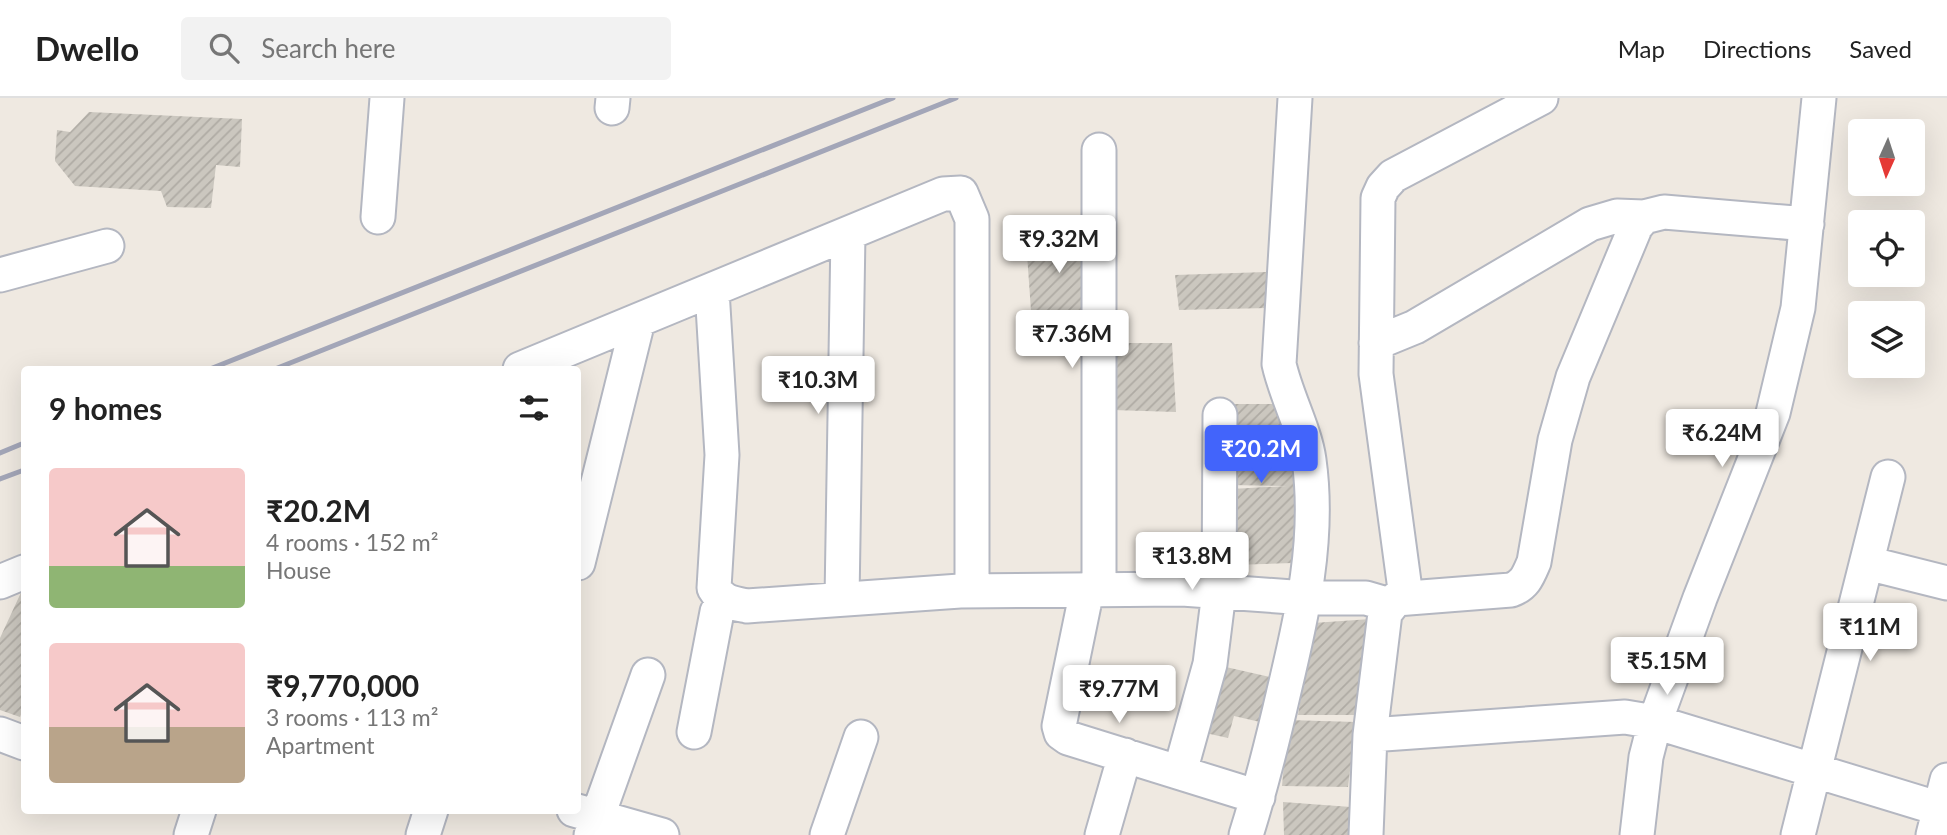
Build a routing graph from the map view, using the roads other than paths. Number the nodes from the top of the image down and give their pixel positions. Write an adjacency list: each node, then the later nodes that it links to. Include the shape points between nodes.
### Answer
1 (387, 98): 6 (street)
2 (1295, 98): 26 (street, via 1279,364 1309,456 1312,488)
3 (1541, 98): 14 (street, via 1393,176 1383,187 1376,216)
4 (1819, 98): 8 (street)
5 (1099, 150): 23 (street)
6 (378, 217)
7 (1644, 217): 8 (street, via 1664,212); 14 (street, via 1617,216 1590,224 1415,327); 29 (street, via 1636,226 1573,377 1555,440 1534,562 1527,579 1511,590)
8 (1807, 223): 31 (street, via 1798,308 1773,412)
9 (848, 234): 12 (street); 24 (street, via 943,194 961,194 967,204 972,219); 27 (street)
10 (107, 246): 11 (street)
11 (0, 275)
12 (712, 290): 13 (street); 28 (street, via 722,454 715,588)
13 (638, 321): 15 (street); 18 (street)
14 (1376, 343): 29 (street)
15 (527, 366)
16 (1220, 415): 25 (street)
17 (1888, 477): 19 (street)
18 (583, 520)
19 (1867, 562): 22 (street); 38 (street)
20 (21, 573): 21 (street)
21 (0, 582)
22 (1947, 583)
23 (1093, 590): 24 (street); 25 (street); 37 (street, via 1059,726 1068,738)
24 (972, 591): 27 (street)
25 (1219, 592): 26 (street); 39 (street, via 1210,664)
26 (1306, 598): 29 (street); 40 (street)
27 (842, 599): 28 (street, via 747,606)
28 (723, 600): 32 (street)
29 (1398, 601): 34 (street, via 1385,613)
30 (648, 675): 44 (street)
31 (1655, 722): 34 (street, via 1606,716); 38 (street); 45 (street)
32 (694, 732)
33 (0, 734): 36 (street)
34 (1370, 735): 52 (street)
35 (861, 737): 49 (street)
36 (21, 742)
37 (1125, 755): 39 (street); 50 (street)
38 (1815, 771): 41 (street); 53 (street)
39 (1180, 772): 40 (street)
40 (1258, 797): 51 (street)
41 (1942, 809)
42 (198, 814): 46 (street)
43 (430, 814): 47 (street)
44 (587, 821): 48 (street)
45 (1628, 834)
46 (191, 835)
47 (423, 835)
48 (662, 835)
49 (827, 835)
50 (1102, 835)
51 (1246, 835)
52 (1366, 835)
53 (1798, 835)

